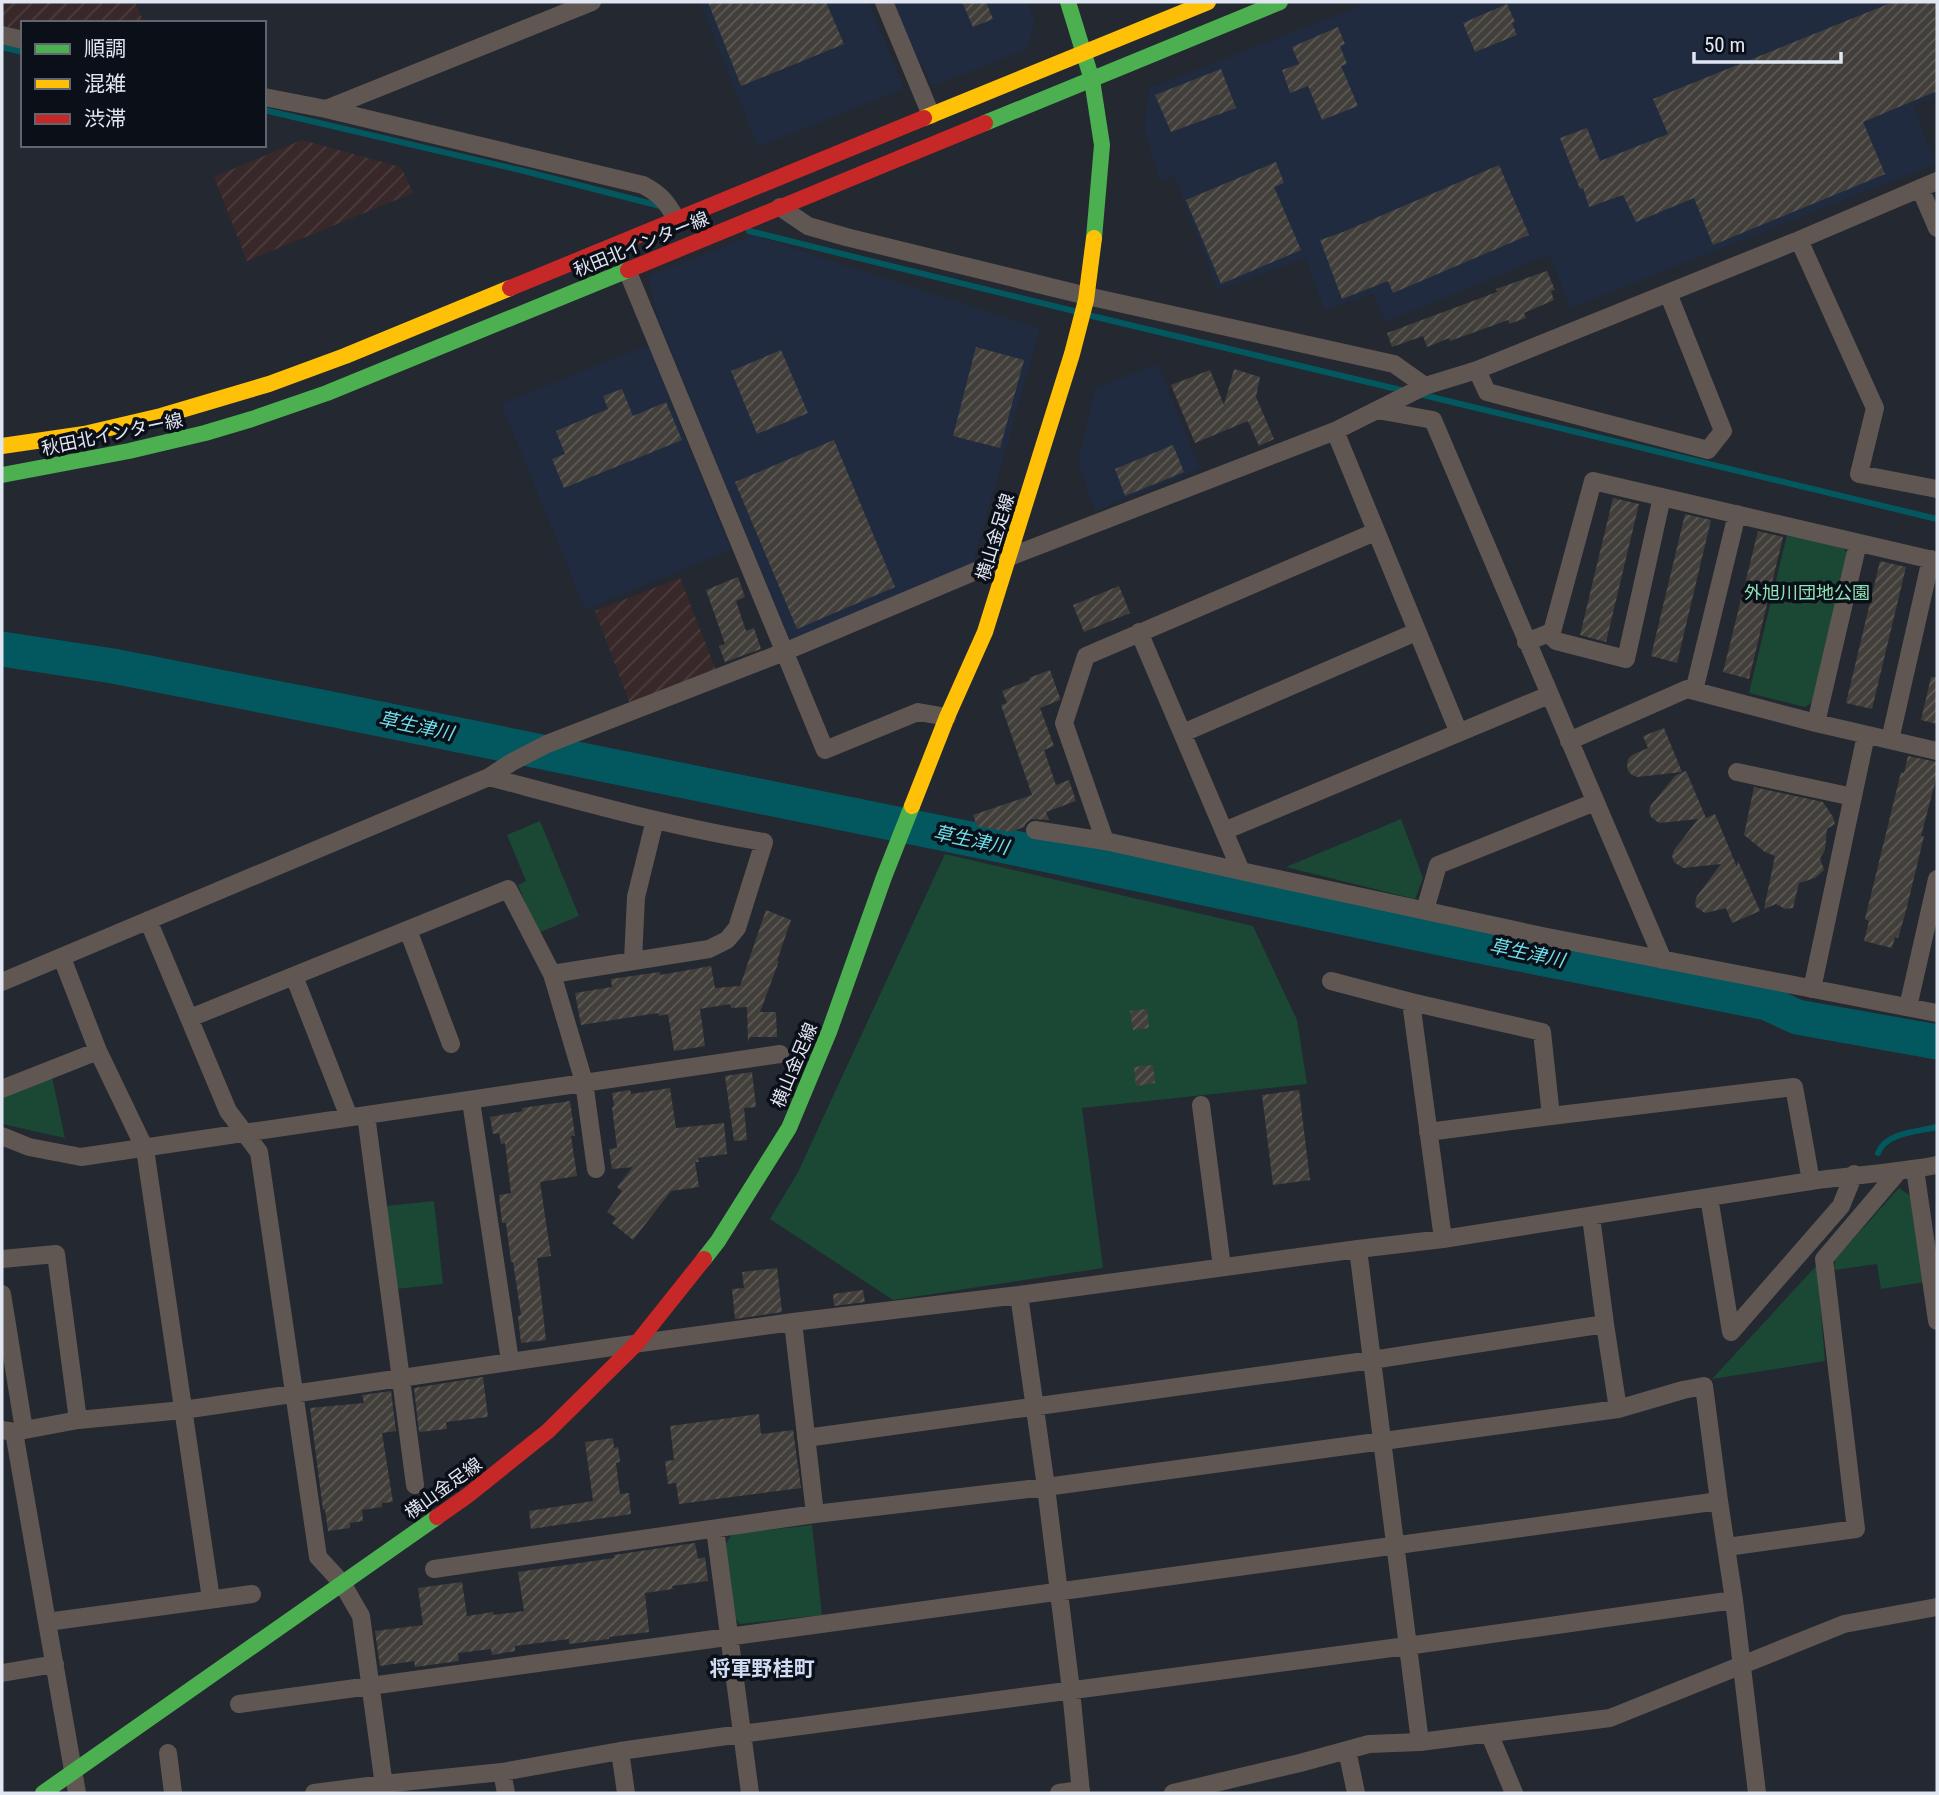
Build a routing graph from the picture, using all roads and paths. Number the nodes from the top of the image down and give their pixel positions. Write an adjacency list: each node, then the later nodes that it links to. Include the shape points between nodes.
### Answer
1 (592, 2): 12 (street)
2 (884, 2): 13 (street)
3 (1060, 2): 9 (main road, 横山金足線)
4 (1068, 2): 9 (main road, 横山金足線)
5 (1208, 2): 9 (main road, 秋田北インター線)
6 (1280, 2): 10 (main road, 秋田北インター線)
7 (2, 35): 8 (street)
8 (21, 40)
9 (1084, 53): 10 (main road, 横山金足線); 13 (main road, 秋田北インター線)
10 (1092, 80): 15 (main road, 秋田北インター線); 21 (main road, 横山金足線, via 1102,145)
11 (266, 97): 12 (street)
12 (326, 109): 16 (street, via 643,185 657,192)
13 (931, 115): 16 (main road, 秋田北インター線, via 704,208)
14 (1929, 185): 17 (street); 18 (street)
15 (780, 207): 19 (main road, 秋田北インター線); 21 (street, via 808,226)
16 (674, 214): 26 (main road, 秋田北インター線, via 370,346 270,384 84,434)
17 (1937, 228)
18 (1799, 240): 20 (street); 28 (street, via 1875,408 1859,474)
19 (627, 270): 27 (main road, 秋田北インター線, via 273,413 132,451); 39 (street)
20 (1668, 293): 22 (street); 22 (street, via 1723,431 1708,450 1487,392)
21 (1087, 298): 23 (street, via 1394,364); 33 (main road, 横山金足線)
22 (1476, 370): 23 (street)
23 (1425, 387): 24 (street)
24 (1377, 410): 25 (street); 38 (street, via 1433,420)
25 (1335, 431): 31 (street); 33 (street)
26 (2, 446)
27 (2, 475)
28 (1937, 489)
29 (1662, 497): 30 (street); 37 (street, via 1593,481 1552,632); 37 (street, via 1626,659 1556,641)
30 (1737, 514): 32 (street); 40 (street)
31 (1375, 532): 35 (street); 36 (street)
32 (1858, 542): 34 (street); 43 (street)
33 (1009, 557): 39 (street); 42 (main road, 横山金足線, via 985,632)
34 (1934, 560): 47 (street)
35 (1139, 632): 44 (street); 57 (street, via 1086,656 1064,723)
36 (1416, 632): 44 (street); 45 (street)
37 (1548, 633): 38 (street)
38 (1526, 642): 41 (street)
39 (784, 652): 42 (street, via 825,750 918,712); 51 (street, via 547,744)
40 (1694, 691): 43 (street); 48 (street, via 1687,689)
41 (1549, 695): 45 (street); 48 (street)
42 (947, 717): 104 (main road, 横山金足線, via 789,1128 718,1241)
43 (1816, 723): 46 (street)
44 (1183, 733): 56 (street)
45 (1458, 733): 56 (street)
46 (1866, 735): 47 (street); 52 (street)
47 (1889, 740): 49 (street)
48 (1569, 741): 53 (street)
49 (1937, 751)
50 (1737, 772): 52 (street)
51 (489, 777): 54 (street); 61 (street)
52 (1853, 797): 70 (street)
53 (1595, 802): 60 (street, via 1438,865); 65 (street)
54 (655, 820): 64 (street, via 636,897); 64 (street, via 764,842 737,928 727,940 709,949)
55 (1035, 830): 57 (street)
56 (1224, 831): 58 (street)
57 (1105, 841): 58 (street)
58 (1241, 871): 60 (street)
59 (1937, 879): 72 (street)
60 (1425, 910): 65 (street)
61 (148, 920): 63 (street); 74 (street)
62 (408, 930): 66 (street, via 508,889); 67 (street); 75 (street)
63 (62, 958): 69 (street); 76 (street)
64 (633, 960): 66 (street)
65 (1663, 960): 70 (street)
66 (551, 974): 78 (street)
67 (294, 976): 74 (street); 82 (street)
68 (1331, 981): 71 (street)
69 (2, 982)
70 (1812, 989): 72 (street)
71 (1411, 1002): 83 (street, via 1542,1032); 84 (street)
72 (1908, 1007): 73 (street)
73 (1937, 1013)
74 (190, 1018): 85 (street, via 228,1111)
75 (450, 1044)
76 (98, 1051): 79 (street); 87 (street)
77 (780, 1054): 78 (street)
78 (584, 1082): 80 (street); 89 (street)
79 (2, 1089)
80 (471, 1101): 82 (street); 106 (street)
81 (1201, 1105): 98 (street)
82 (357, 1116): 85 (street); 107 (street)
83 (1551, 1116): 84 (street); 92 (street, via 1794,1087)
84 (1428, 1132): 95 (street)
85 (246, 1133): 87 (street); 108 (street, via 259,1152)
86 (2, 1136): 87 (street, via 29,1147 80,1157)
87 (145, 1149): 111 (street)
88 (1937, 1165): 90 (street)
89 (596, 1169)
90 (1907, 1170): 91 (street); 101 (street); 122 (street, via 1824,1259 1856,1529)
91 (1854, 1174): 92 (street); 93 (street, via 1842,1206 1731,1332)
92 (1811, 1181): 93 (street)
93 (1709, 1197): 94 (street)
94 (1591, 1217): 95 (street); 103 (street)
95 (1443, 1239): 96 (street)
96 (1358, 1249): 98 (street); 105 (street)
97 (2, 1259): 112 (street, via 56,1254)
98 (1222, 1267): 100 (street)
99 (2, 1294): 113 (street)
100 (1019, 1295): 102 (street); 109 (street)
101 (1937, 1321)
102 (793, 1322): 104 (street); 114 (street)
103 (1605, 1324): 105 (street); 110 (street)
104 (637, 1343): 106 (street); 124 (main road, 横山金足線, via 548,1432 467,1496)
105 (1372, 1360): 109 (street); 115 (street)
106 (510, 1361): 107 (street)
107 (400, 1378): 108 (street); 116 (street)
108 (294, 1392): 111 (street); 124 (street, via 318,1557)
109 (1035, 1406): 114 (street); 117 (street)
110 (1618, 1409): 115 (street); 118 (street, via 1704,1386)
111 (183, 1410): 112 (street); 127 (street)
112 (78, 1420): 113 (street)
113 (13, 1431): 130 (street)
114 (806, 1438): 119 (street)
115 (1383, 1441): 117 (street); 121 (street)
116 (415, 1485)
117 (1046, 1487): 119 (street); 125 (street)
118 (1719, 1501): 121 (street); 122 (street)
119 (815, 1514): 120 (street)
120 (715, 1529): 123 (street); 131 (street)
121 (1395, 1545): 125 (street); 132 (street)
122 (1727, 1547): 128 (street)
123 (434, 1569)
124 (342, 1583): 136 (street, via 361,1616); 145 (main road, 横山金足線)
125 (1058, 1591): 131 (street); 137 (street)
126 (252, 1594): 127 (street)
127 (211, 1599): 130 (street)
128 (1734, 1600): 132 (street); 134 (street)
129 (1937, 1607): 134 (street, via 1844,1624)
130 (47, 1622): 133 (street)
131 (728, 1637): 136 (street); 140 (street)
132 (1407, 1646): 137 (street); 141 (street)
133 (55, 1664): 135 (street); 145 (street)
134 (1741, 1666): 139 (street, via 1610,1718); 160 (street)
135 (2, 1673)
136 (370, 1687): 138 (street); 147 (street)
137 (1071, 1690): 140 (street); 148 (street)
138 (239, 1704)
139 (1489, 1733): 141 (street); 159 (street)
140 (741, 1734): 143 (street); 155 (street)
141 (1420, 1742): 142 (street, via 1368,1744)
142 (1346, 1750): 157 (street); 158 (street)
143 (620, 1751): 146 (street); 154 (street)
144 (168, 1754): 151 (street)
145 (74, 1772): 149 (main road, 横山金足線); 150 (street)
146 (502, 1772): 147 (street); 153 (street)
147 (384, 1788): 152 (street)
148 (1081, 1792): 156 (street)
149 (43, 1793)
150 (77, 1793)
151 (173, 1793)
152 (314, 1793)
153 (506, 1793)
154 (626, 1793)
155 (750, 1793)
156 (1059, 1793)
157 (1173, 1793)
158 (1356, 1793)
159 (1514, 1793)
160 (1757, 1793)

